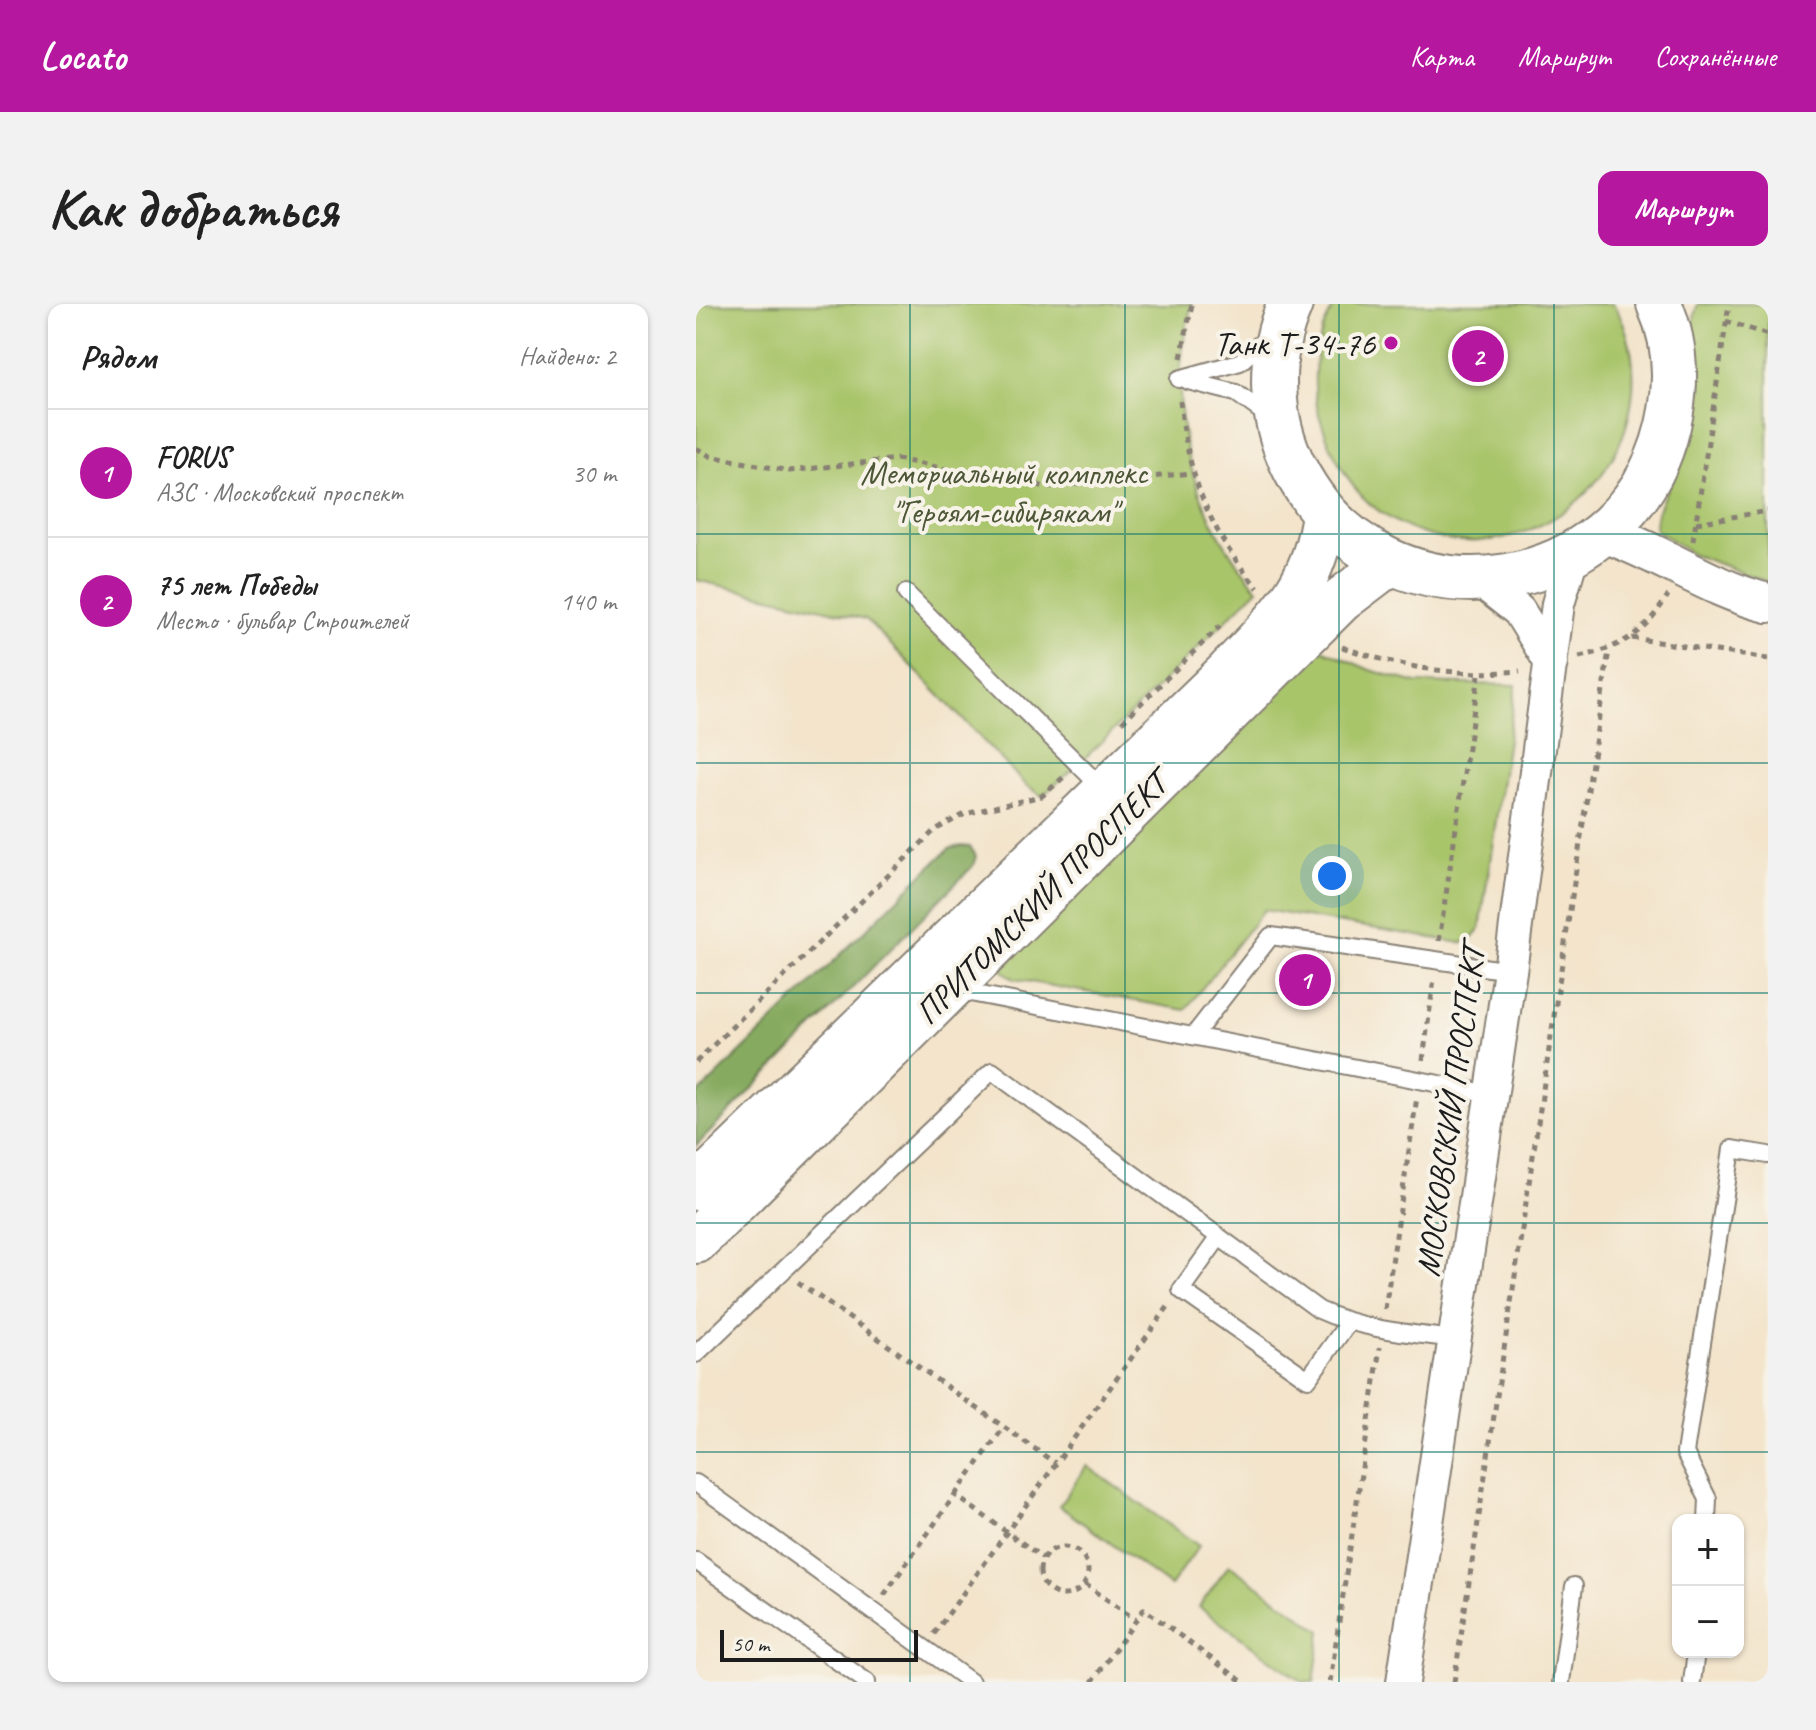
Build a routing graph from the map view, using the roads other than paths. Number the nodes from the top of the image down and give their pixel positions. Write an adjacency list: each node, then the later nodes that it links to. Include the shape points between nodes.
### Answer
1 (1666, 309): 5 (main road, via 1674,393 1668,433 1633,502)
2 (1286, 312): 3 (main road, via 1275,358); 3 (lane, via 1240,362 1179,379 1236,393)
3 (1278, 425): 4 (main road, via 1304,486)
4 (1324, 513): 6 (main road, via 1345,534); 11 (main road, ПРИТОМСКИЙ ПРОСПЕКТ, via 1311,571 1285,612 1228,672)
5 (1588, 543): 7 (main road, via 1545,568); 9 (street, via 1633,543 1742,596); 10 (street, МОСКОВСКИЙ ПРОСПЕКТ, via 1558,604)
6 (1391, 562): 7 (main road, via 1422,573); 13 (main road, ПРИТОМСКИЙ ПРОСПЕКТ, via 1341,600)
7 (1481, 581): 10 (street, via 1519,611)
8 (906, 593): 11 (lane)
9 (1768, 603)
10 (1547, 664): 12 (street, МОСКОВСКИЙ ПРОСПЕКТ)
11 (1091, 777): 17 (main road, ПРИТОМСКИЙ ПРОСПЕКТ)
12 (1510, 971): 14 (lane, via 1271,936); 15 (street, МОСКОВСКИЙ ПРОСПЕКТ)
13 (950, 989): 14 (lane); 19 (main road, ПРИТОМСКИЙ ПРОСПЕКТ)
14 (1194, 1035): 15 (lane)
15 (1491, 1094): 21 (street, МОСКОВСКИЙ ПРОСПЕКТ)
16 (1768, 1155): 24 (lane, via 1732,1149 1685,1453 1708,1499)
17 (696, 1188)
18 (1219, 1237): 20 (lane, via 1319,1310); 20 (lane, via 1181,1290 1308,1379); 22 (lane, via 992,1071)
19 (696, 1241)
20 (1348, 1323): 21 (lane)
21 (1455, 1339): 30 (street, МОСКОВСКИЙ ПРОСПЕКТ)
22 (696, 1354)
23 (696, 1483): 29 (lane)
24 (1707, 1514)
25 (696, 1561): 28 (lane)
26 (1574, 1586): 31 (lane)
27 (1695, 1658): 32 (lane)
28 (867, 1682)
29 (971, 1682)
30 (1403, 1682)
31 (1561, 1682)
32 (1692, 1682)

